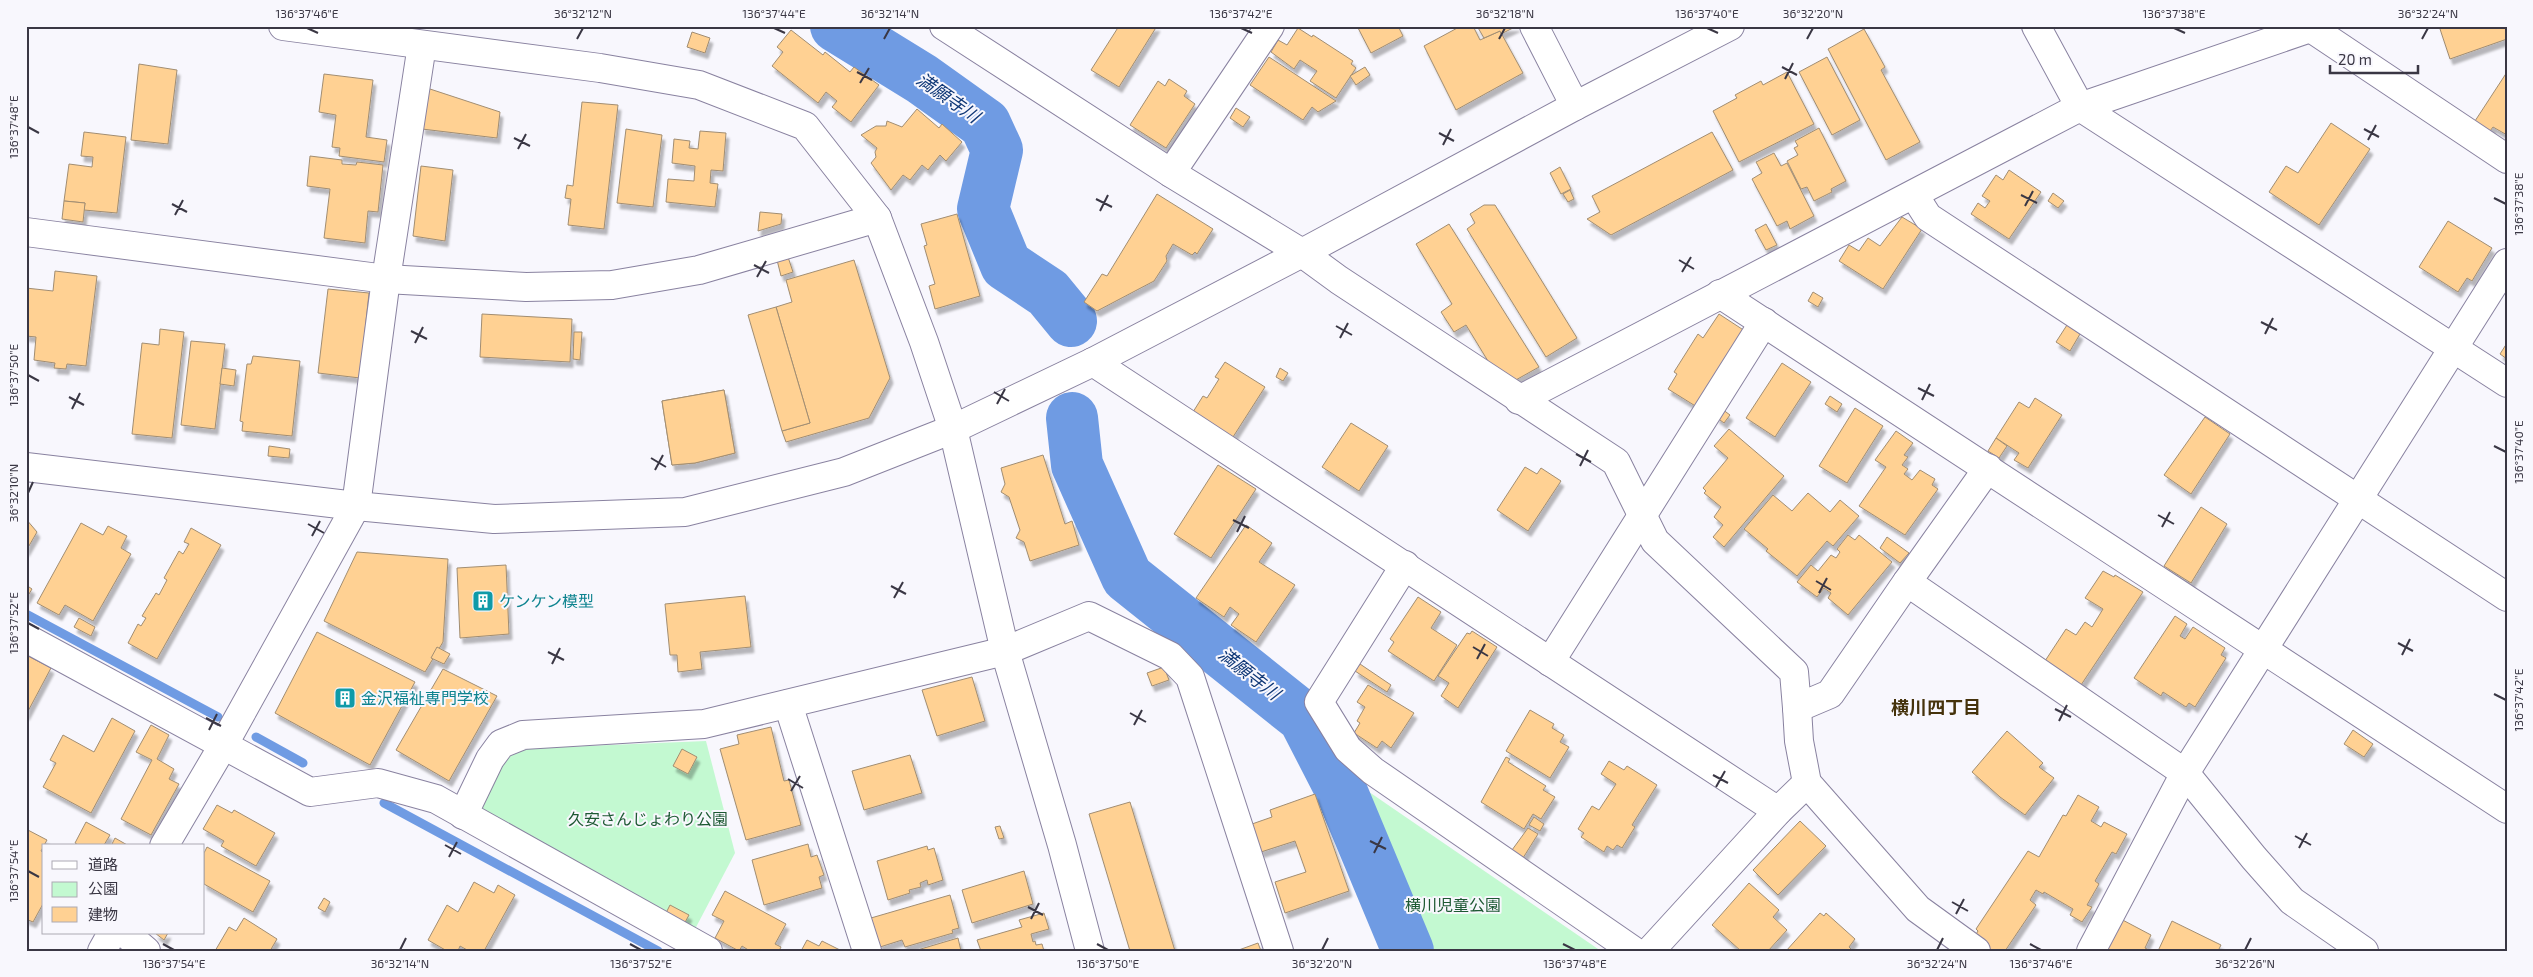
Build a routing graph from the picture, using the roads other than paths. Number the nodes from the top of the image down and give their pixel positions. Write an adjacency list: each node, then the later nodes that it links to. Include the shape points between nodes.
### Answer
1 (282, 26): 8 (street)
2 (1270, 26): 12 (street)
3 (1534, 26): 9 (street)
4 (1730, 26): 9 (street)
5 (2036, 26): 10 (street)
6 (2314, 27): 10 (street); 11 (street)
7 (956, 30): 12 (street)
8 (422, 46): 14 (street, via 600,68 699,85 805,126); 18 (street)
9 (1575, 106): 16 (street)
10 (2080, 107): 13 (street); 21 (street)
11 (2507, 159)
12 (1171, 173): 16 (street)
13 (1914, 195): 19 (street); 28 (street, via 1928,217)
14 (877, 218): 18 (street, via 699,270 612,286 526,287); 25 (street)
15 (26, 232): 18 (street)
16 (1302, 253): 22 (street); 24 (street)
17 (2507, 263): 21 (street)
18 (386, 279): 29 (street)
19 (1720, 294): 20 (street); 24 (street)
20 (1764, 322): 27 (street); 30 (street)
21 (2454, 347): 23 (street); 28 (street)
22 (1093, 362): 25 (street); 31 (street)
23 (2507, 382)
24 (1519, 400): 30 (street, via 1616,462)
25 (953, 428): 29 (street, via 844,472 684,512 494,519); 36 (street)
26 (26, 467): 29 (street)
27 (1988, 468): 32 (street); 35 (street)
28 (2357, 499): 33 (street); 35 (street)
29 (356, 506): 40 (street)
30 (1642, 514): 37 (street); 39 (street, via 1655,541 1794,672)
31 (1405, 565): 37 (street); 55 (street, via 1318,702 1348,750 1373,772)
32 (1907, 582): 39 (street, via 1830,694); 41 (street)
33 (2507, 597)
34 (26, 638): 40 (street)
35 (2264, 648): 41 (street); 43 (street)
36 (1005, 651): 38 (street); 53 (street); 54 (street, via 1089,616 1170,656 1190,677)
37 (1550, 662): 44 (street)
38 (788, 704): 45 (street, via 704,724 523,735 501,744 490,759); 52 (street)
39 (1798, 708): 42 (street, via 1799,741)
40 (224, 744): 45 (street, via 310,792 378,783 436,799); 46 (street)
41 (2185, 773): 58 (street); 59 (street, via 2292,901)
42 (1807, 783): 44 (street); 57 (street, via 1918,909)
43 (2507, 809)
44 (1778, 811): 56 (street)
45 (463, 815): 49 (street)
46 (165, 844)
47 (111, 934): 50 (street)
48 (126, 934): 51 (street)
49 (700, 949)
50 (102, 951)
51 (146, 951)
52 (867, 951)
53 (1090, 951)
54 (1279, 951)
55 (1634, 951)
56 (1650, 951)
57 (1976, 951)
58 (2091, 951)
59 (2364, 951)

